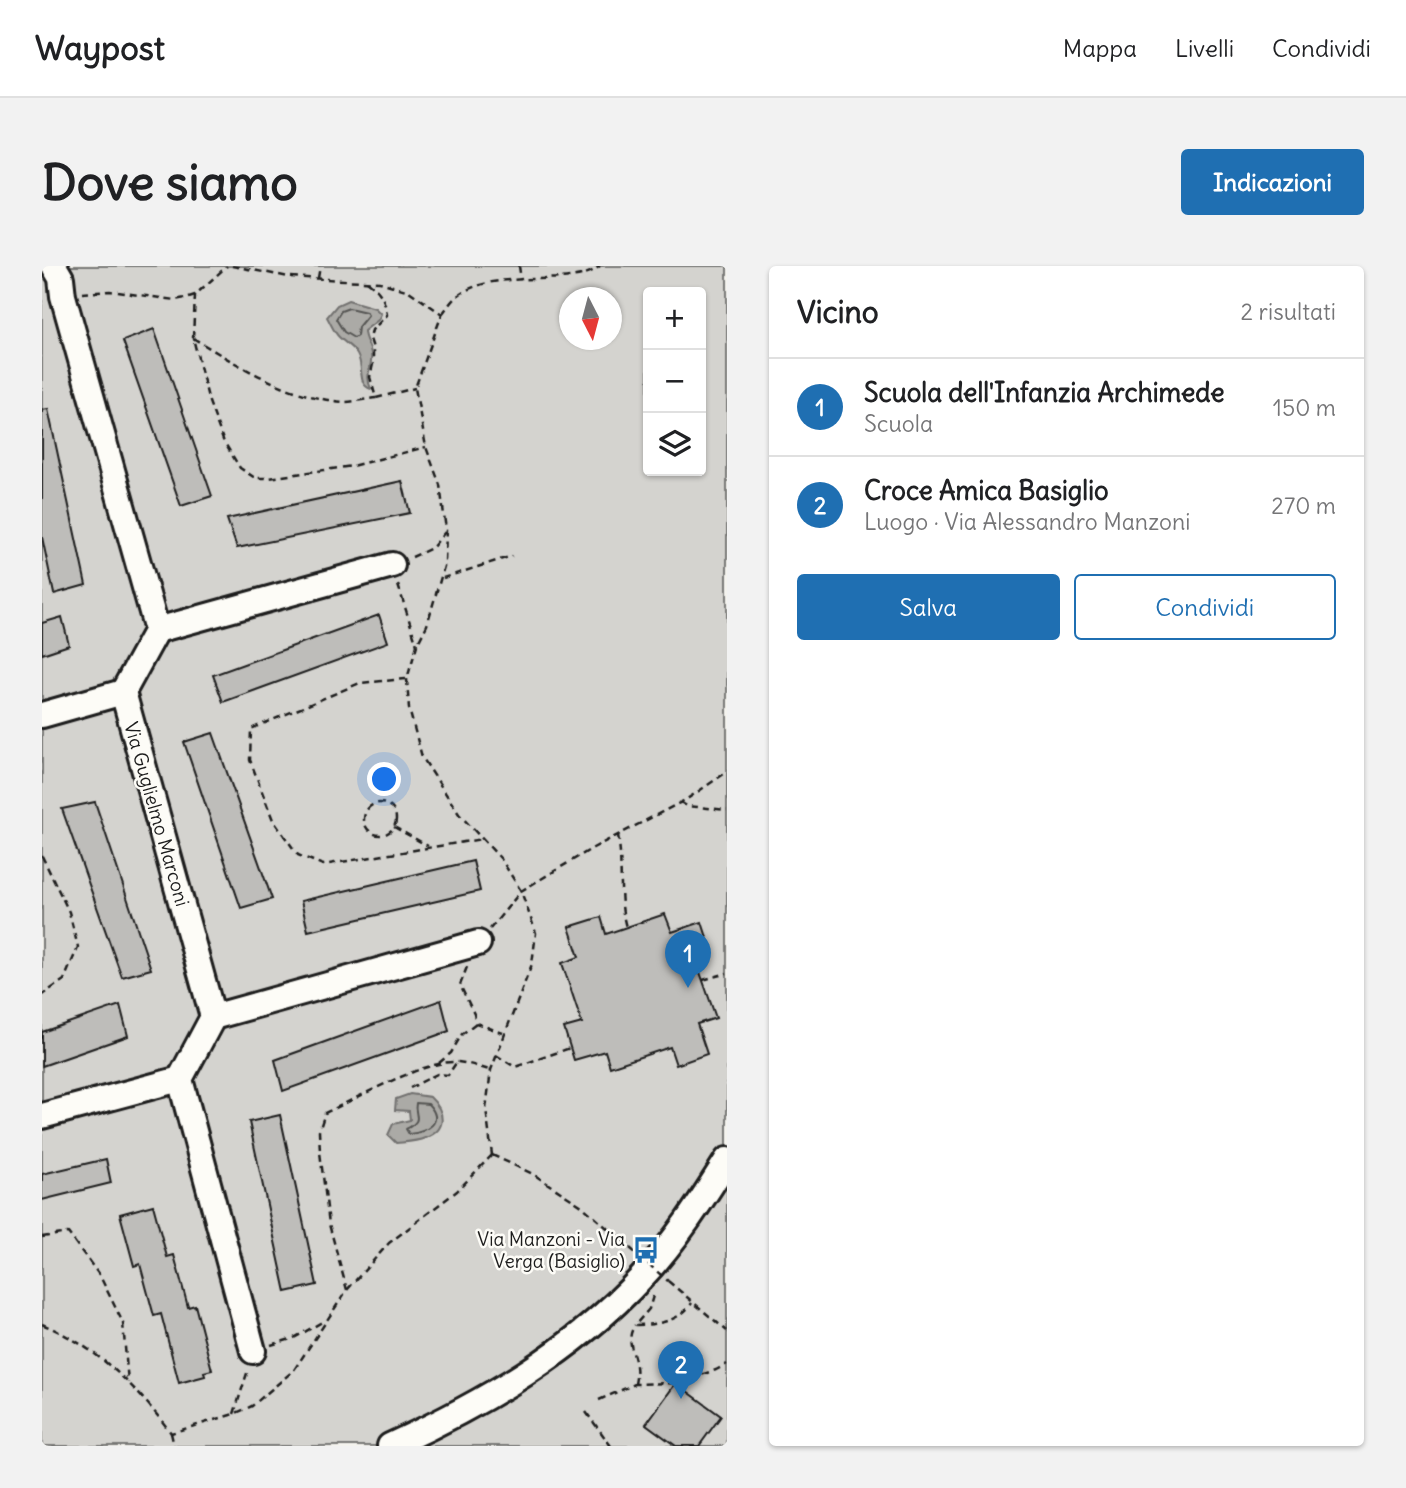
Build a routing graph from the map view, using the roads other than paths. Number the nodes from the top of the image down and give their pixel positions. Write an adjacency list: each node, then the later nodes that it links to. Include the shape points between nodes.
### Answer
1 (61, 277): 3 (street)
2 (393, 565): 3 (street)
3 (157, 630): 4 (street)
4 (123, 692): 5 (street); 7 (street, Via Guglielmo Marconi)
5 (42, 715)
6 (478, 943): 7 (street)
7 (214, 1017): 8 (street)
8 (180, 1079): 9 (street); 11 (street)
9 (42, 1116)
10 (727, 1160): 12 (street, via 645,1275 581,1334 512,1384)
11 (253, 1352)
12 (390, 1446)

